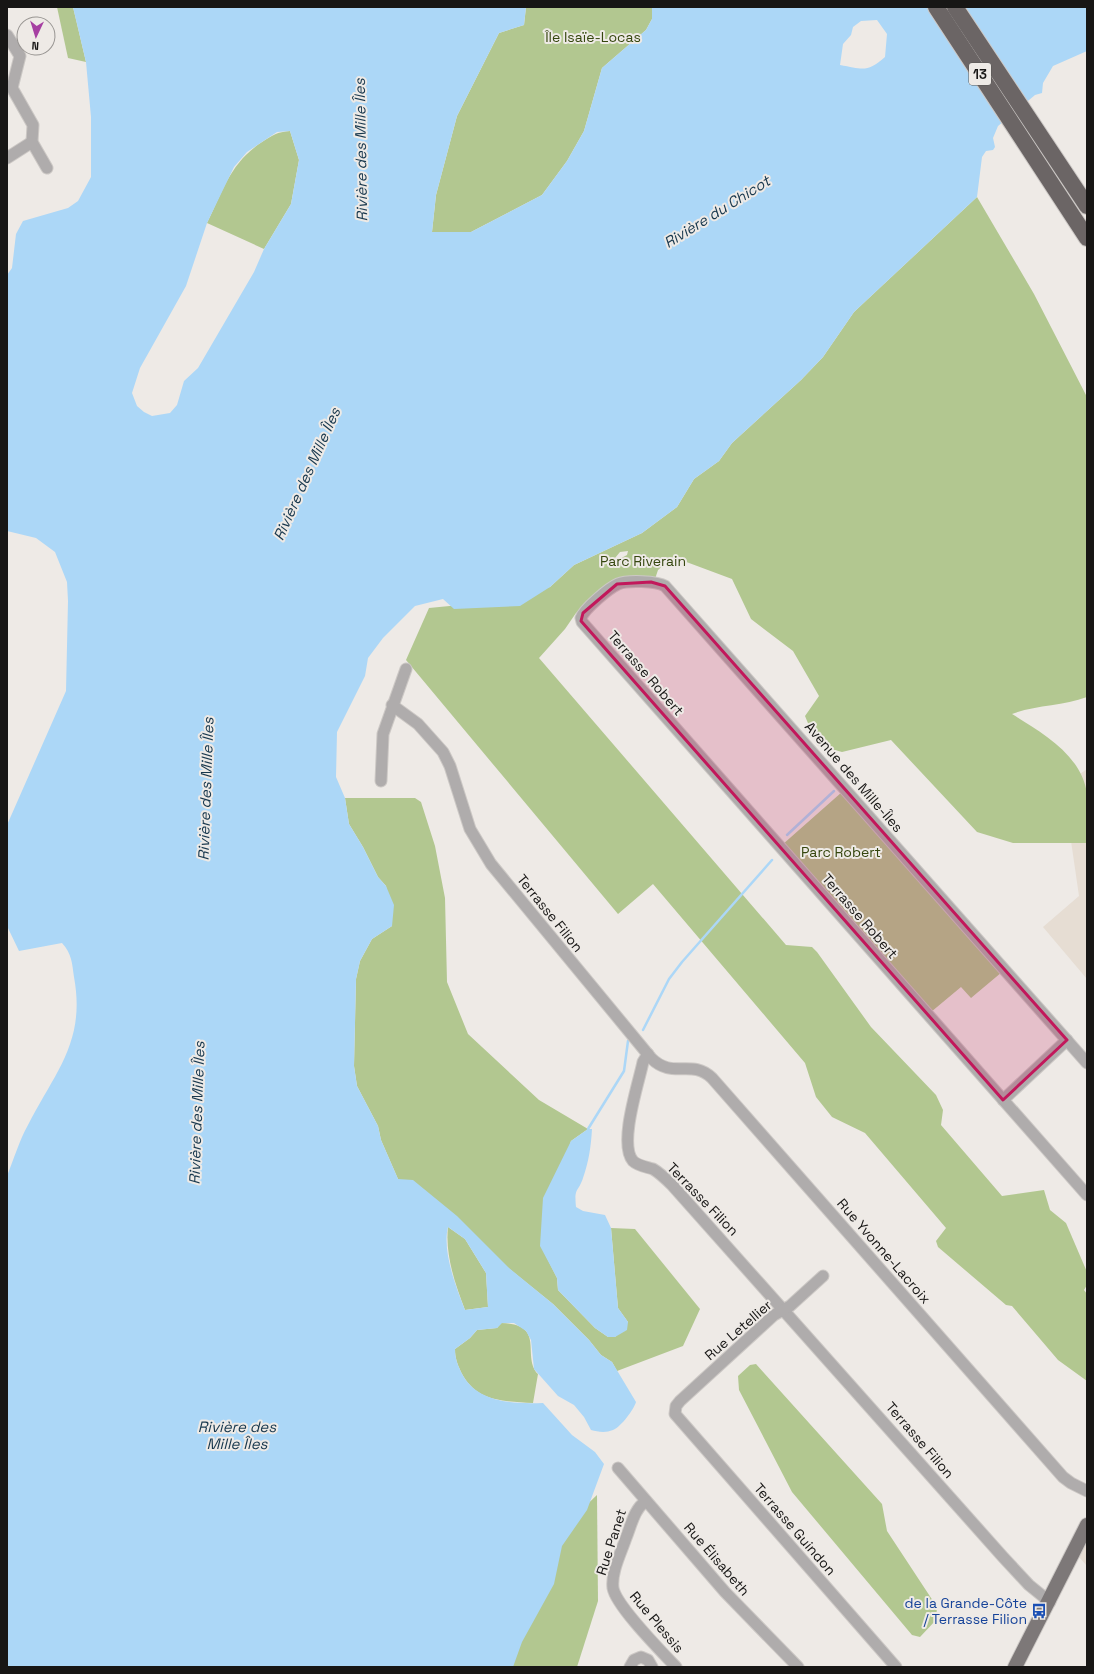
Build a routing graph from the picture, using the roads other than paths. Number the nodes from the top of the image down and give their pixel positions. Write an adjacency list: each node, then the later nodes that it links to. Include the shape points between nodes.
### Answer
1 (936, 7): 8 (highway, 13)
2 (955, 7): 7 (highway, 13)
3 (7, 35): 4 (street, via 20,56 12,88 33,125)
4 (32, 142): 5 (street); 6 (street)
5 (7, 158)
6 (47, 168)
7 (1087, 206)
8 (1087, 238)
9 (581, 619): 13 (street, Avenue des Mille-Îles, via 582,614 617,584 651,582 665,586); 16 (street, Terrasse Robert)
10 (406, 669): 11 (street)
11 (392, 705): 12 (street, via 382,741); 14 (street, Terrasse Filion, via 418,724 443,752 470,829 491,864)
12 (381, 781)
13 (1067, 1040): 15 (street, Avenue des Mille-Îles); 16 (street)
14 (648, 1054): 19 (street, Terrasse Filion, via 643,1062 631,1116 627,1144 632,1159 657,1171 667,1180); 22 (street, Rue Yvonne-Lacroix, via 668,1069 694,1068 709,1075 1063,1477)
15 (1087, 1063)
16 (1003, 1100): 17 (street, Terrasse Robert)
17 (1087, 1195)
18 (823, 1276): 19 (street, Rue Letellier)
19 (784, 1309): 20 (street, Rue Letellier, via 774,1315 680,1401); 26 (street, Terrasse Filion, via 1002,1557)
20 (675, 1409): 31 (street, Terrasse Guindon, via 679,1420)
21 (618, 1468): 23 (street, Rue Élisabeth)
22 (1087, 1490)
23 (646, 1501): 25 (street, Rue Panet, via 637,1511 616,1568 613,1584); 27 (street, Rue Élisabeth, via 725,1592)
24 (1087, 1525): 26 (main road)
25 (616, 1596): 30 (street, Rue Plessis)
26 (1050, 1602): 32 (main road)
27 (795, 1666)
28 (630, 1667): 29 (street, via 634,1660 641,1657 648,1660)
29 (652, 1667)
30 (676, 1667)
31 (896, 1667)
32 (1015, 1667)

